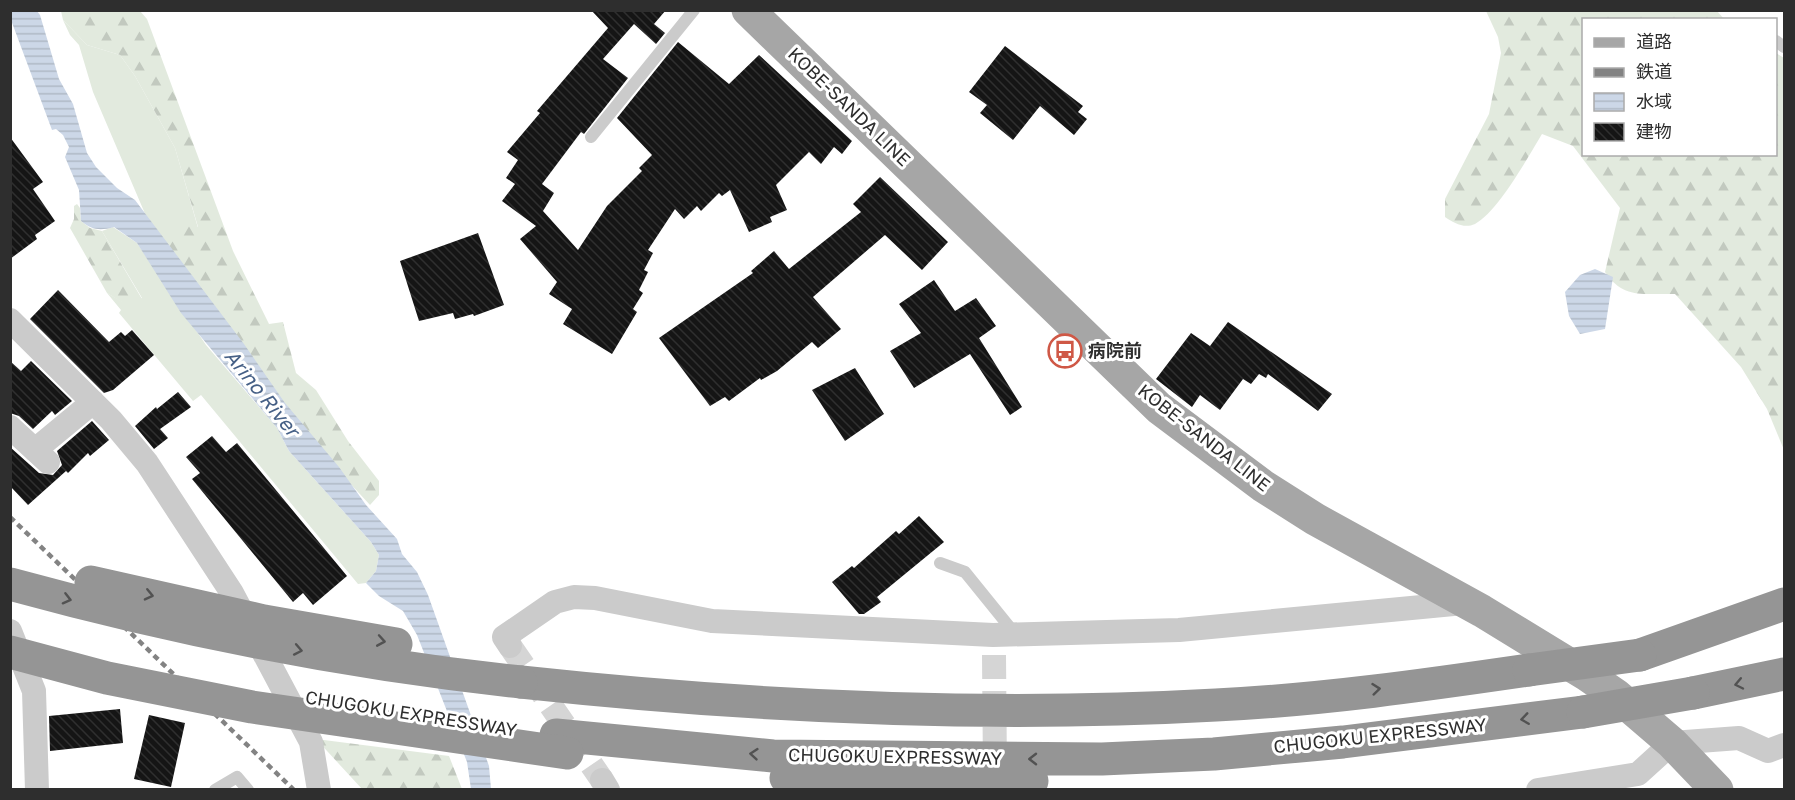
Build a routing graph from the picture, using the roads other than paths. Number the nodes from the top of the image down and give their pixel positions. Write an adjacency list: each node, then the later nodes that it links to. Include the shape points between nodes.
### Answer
1 (693, 10): 3 (lane)
2 (748, 10): 10 (main road, KOBE-SANDA LINE, via 1159,408 1263,486)
3 (591, 137)
4 (10, 320): 5 (street)
5 (93, 402): 6 (street, via 41,456); 25 (street, via 147,463 232,593 311,742)
6 (10, 427)
7 (10, 561): 17 (highway, one-way to 17, bridge, via 264,621)
8 (940, 563): 14 (lane, via 965,572)
9 (10, 584): 17 (highway, one-way to 17, bridge, via 197,631 427,672)
10 (1464, 603): 14 (street); 19 (main road, KOBE-SANDA LINE, via 1617,695)
11 (1785, 604): 16 (highway)
12 (1785, 626): 16 (highway)
13 (10, 631): 20 (highway, CHUGOKU EXPRESSWAY, via 230,684); 22 (street, via 34,691)
14 (1001, 642): 17 (street, via 712,621 574,597 555,602 504,637)
15 (10, 652): 20 (highway, bridge, via 107,678 252,707)
16 (1640, 655): 17 (highway, one-way to 16, bridge, via 620,693 829,708 1107,710 1219,705 1340,693)
17 (513, 664)
18 (1785, 674): 20 (highway, CHUGOKU EXPRESSWAY, one-way to 20, bridge, via 1583,711 1214,754 1102,759 773,756)
19 (1672, 742): 21 (street, via 1739,738 1768,751); 26 (street, via 1638,774); 27 (main road, KOBE-SANDA LINE)
20 (561, 744)
21 (1785, 745)
22 (37, 789)
23 (215, 789): 24 (lane, via 237,777)
24 (248, 789)
25 (319, 789)
26 (1538, 789)
27 (1717, 789)

